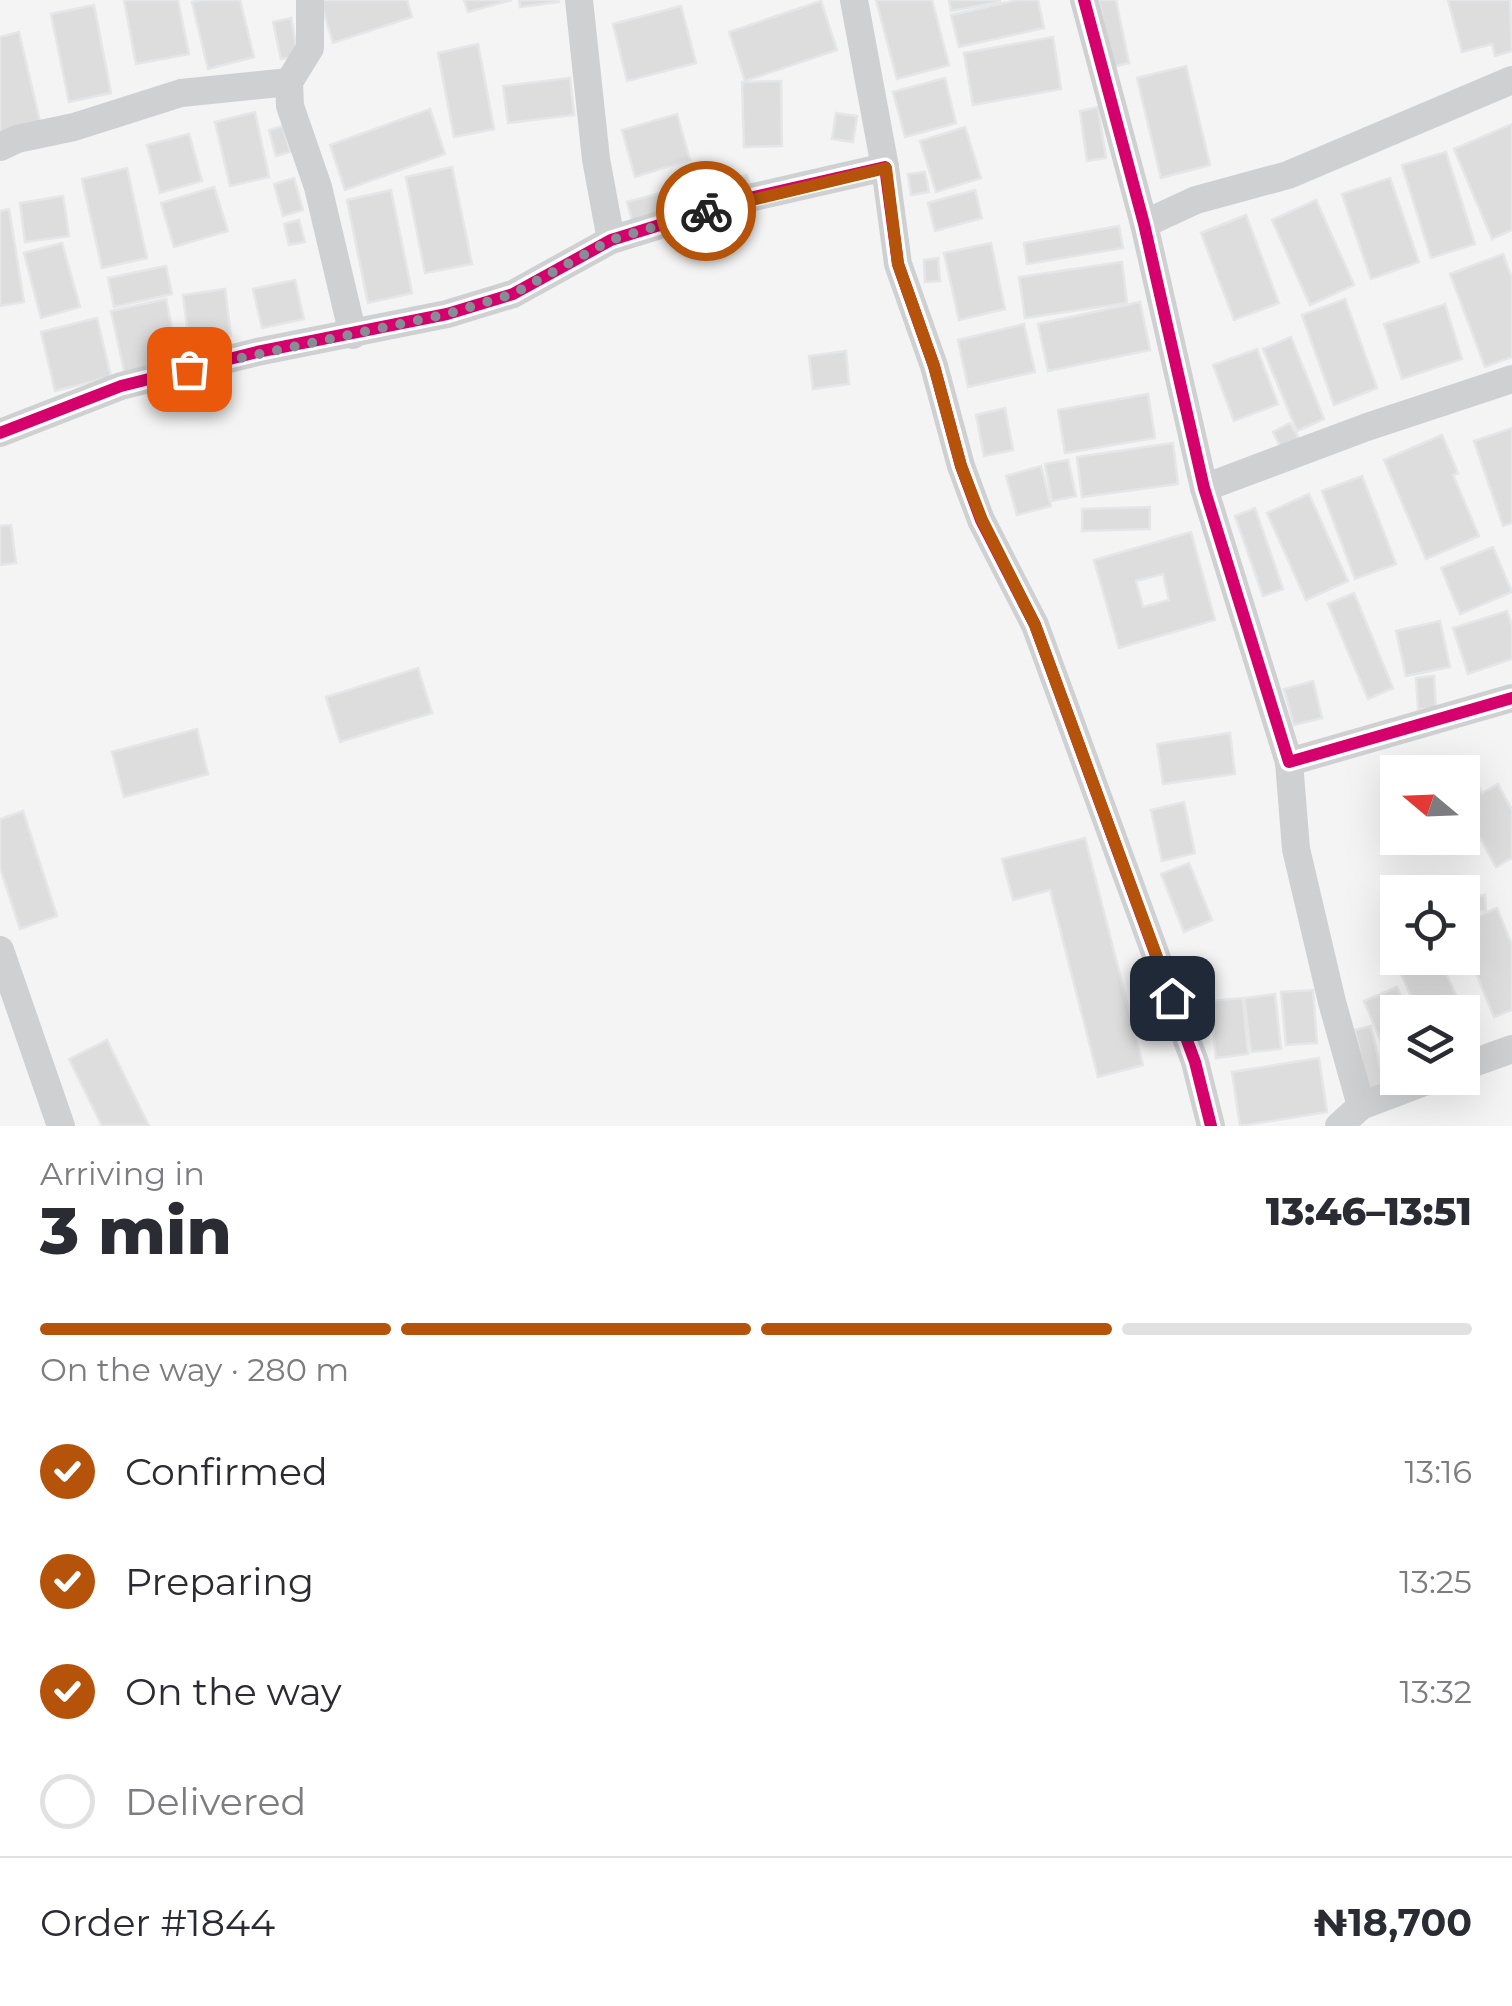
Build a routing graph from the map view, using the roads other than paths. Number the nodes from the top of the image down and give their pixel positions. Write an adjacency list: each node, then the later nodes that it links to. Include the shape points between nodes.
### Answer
1 (310, 0): 6 (street, via 310,48)
2 (579, 0): 10 (street)
3 (854, 0): 8 (street)
4 (1084, 0): 9 (street)
5 (1512, 80): 9 (street, via 1288,174 1196,200)
6 (289, 82): 7 (street, via 180,93); 11 (street)
7 (0, 147)
8 (886, 168): 10 (street, via 742,200); 23 (street, via 898,264 961,466 1042,642 1195,1062)
9 (1144, 224): 14 (street)
10 (611, 240): 11 (street, via 513,294)
11 (353, 334): 13 (street, via 121,386)
12 (1512, 379): 14 (street)
13 (0, 433)
14 (1204, 488): 16 (street)
15 (1512, 698): 16 (street)
16 (1289, 762): 21 (street, via 1296,849)
17 (0, 950): 22 (street)
18 (1512, 1049): 19 (street)
19 (1480, 1061)
20 (1390, 1095): 21 (street)
21 (1361, 1106): 24 (street)
22 (60, 1126)
23 (1211, 1126)
24 (1339, 1126)

